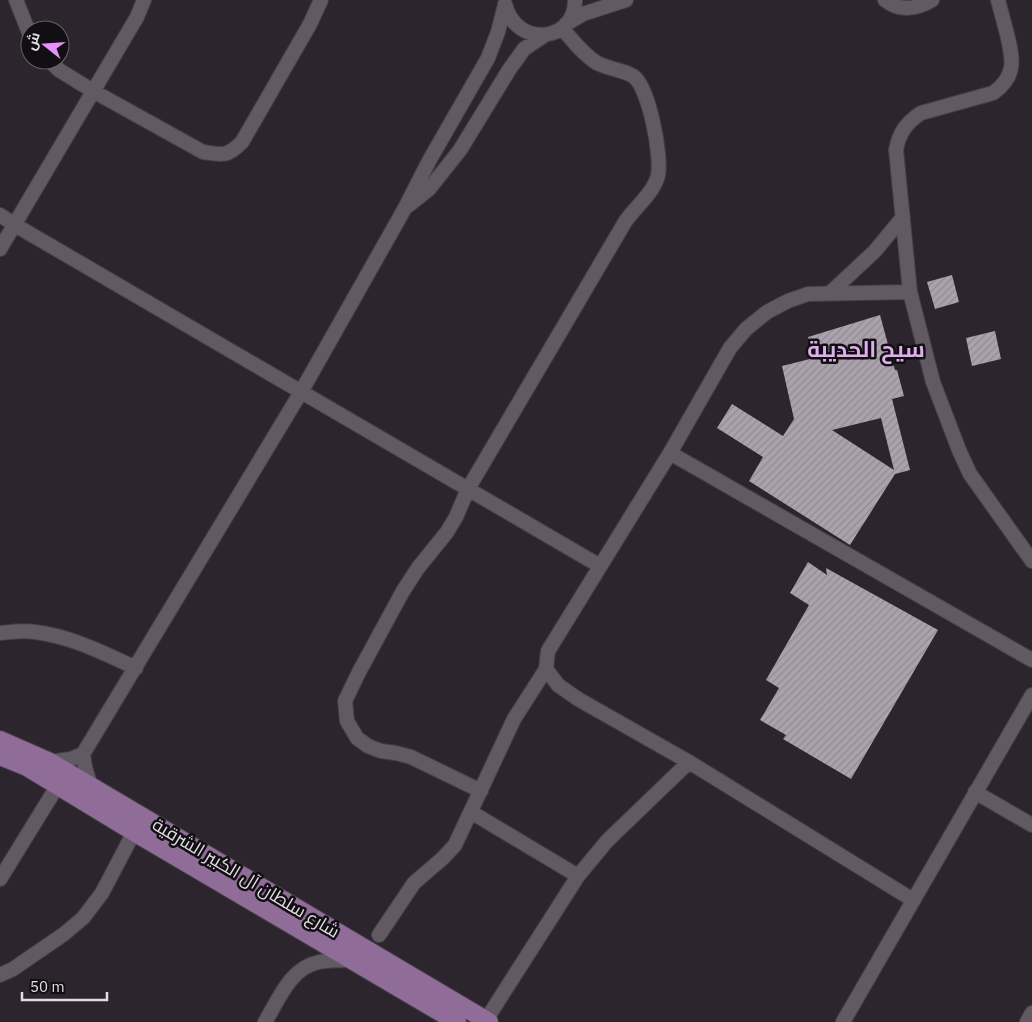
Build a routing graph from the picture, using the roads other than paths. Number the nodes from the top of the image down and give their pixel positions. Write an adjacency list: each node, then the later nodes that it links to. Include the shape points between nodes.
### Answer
1 (16, 0): 10 (street)
2 (144, 0): 14 (street)
3 (320, 0): 14 (street, via 310,24 242,142 232,152 221,155 202,152)
4 (575, 0): 11 (street, via 572,15)
5 (626, 0): 11 (street, via 582,14)
6 (885, 0): 7 (street, via 911,8)
7 (932, 0)
8 (998, 0): 17 (street, via 1013,61 1008,80 993,93 921,114 904,128 896,150)
9 (505, 3): 12 (street, via 512,20 523,31); 15 (street, via 488,58)
10 (24, 20)
11 (564, 26): 12 (street); 24 (street, via 590,57 633,76 639,82 658,148 658,175 625,222)
12 (545, 35): 15 (street, via 524,49 460,150 429,189)
13 (59, 70): 14 (street)
14 (93, 91): 18 (street)
15 (405, 208): 22 (street)
16 (0, 214): 18 (street)
17 (904, 217): 20 (street); 21 (street, via 875,251)
18 (15, 225): 19 (street); 22 (street)
19 (0, 250)
20 (910, 292): 21 (street); 25 (street, via 933,382 959,450 970,474)
21 (830, 293): 23 (street, via 808,294 788,301 746,329 730,348)
22 (300, 392): 24 (street); 29 (street)
23 (670, 452): 26 (street); 28 (street)
24 (468, 489): 26 (street); 39 (street, via 452,525 404,591 345,701 347,721 357,738 368,746 411,757)
25 (1032, 560)
26 (600, 566): 30 (street, via 548,651)
27 (0, 632): 29 (street, via 48,634 92,648)
28 (1032, 660)
29 (136, 668): 33 (street)
30 (546, 670): 36 (street, via 558,685 578,699); 39 (street, via 514,719)
31 (1032, 695): 40 (street)
32 (0, 740): 35 (main road, شارع سلطان آل الكبير الشرقية)
33 (83, 754): 35 (street); 38 (street)
34 (0, 756): 37 (main road, شارع سلطان آل الكبير الشرقية)
35 (50, 762): 38 (main road, شارع سلطان آل الكبير الشرقية)
36 (689, 762): 44 (street, via 607,841); 46 (street)
37 (58, 785): 43 (main road, شارع سلطان آل الكبير الشرقية); 45 (street)
38 (91, 786): 51 (main road, شارع سلطان آل الكبير الشرقية)
39 (481, 791): 41 (street)
40 (974, 792): 42 (street); 46 (street)
41 (471, 812): 44 (street); 47 (street, via 455,845 414,882)
42 (1032, 826)
43 (134, 832): 48 (main road, شارع سلطان آل الكبير الشرقية); 49 (street, via 102,893 83,918)
44 (578, 876): 51 (street)
45 (0, 879)
46 (913, 900): 54 (street)
47 (379, 935)
48 (351, 960): 52 (street, via 320,961 297,972); 53 (main road, شارع سلطان آل الكبير الشرقية)
49 (0, 975)
50 (1032, 1013): 55 (street)
51 (487, 1021)
52 (265, 1022)
53 (457, 1022)
54 (843, 1022)
55 (1027, 1022)

